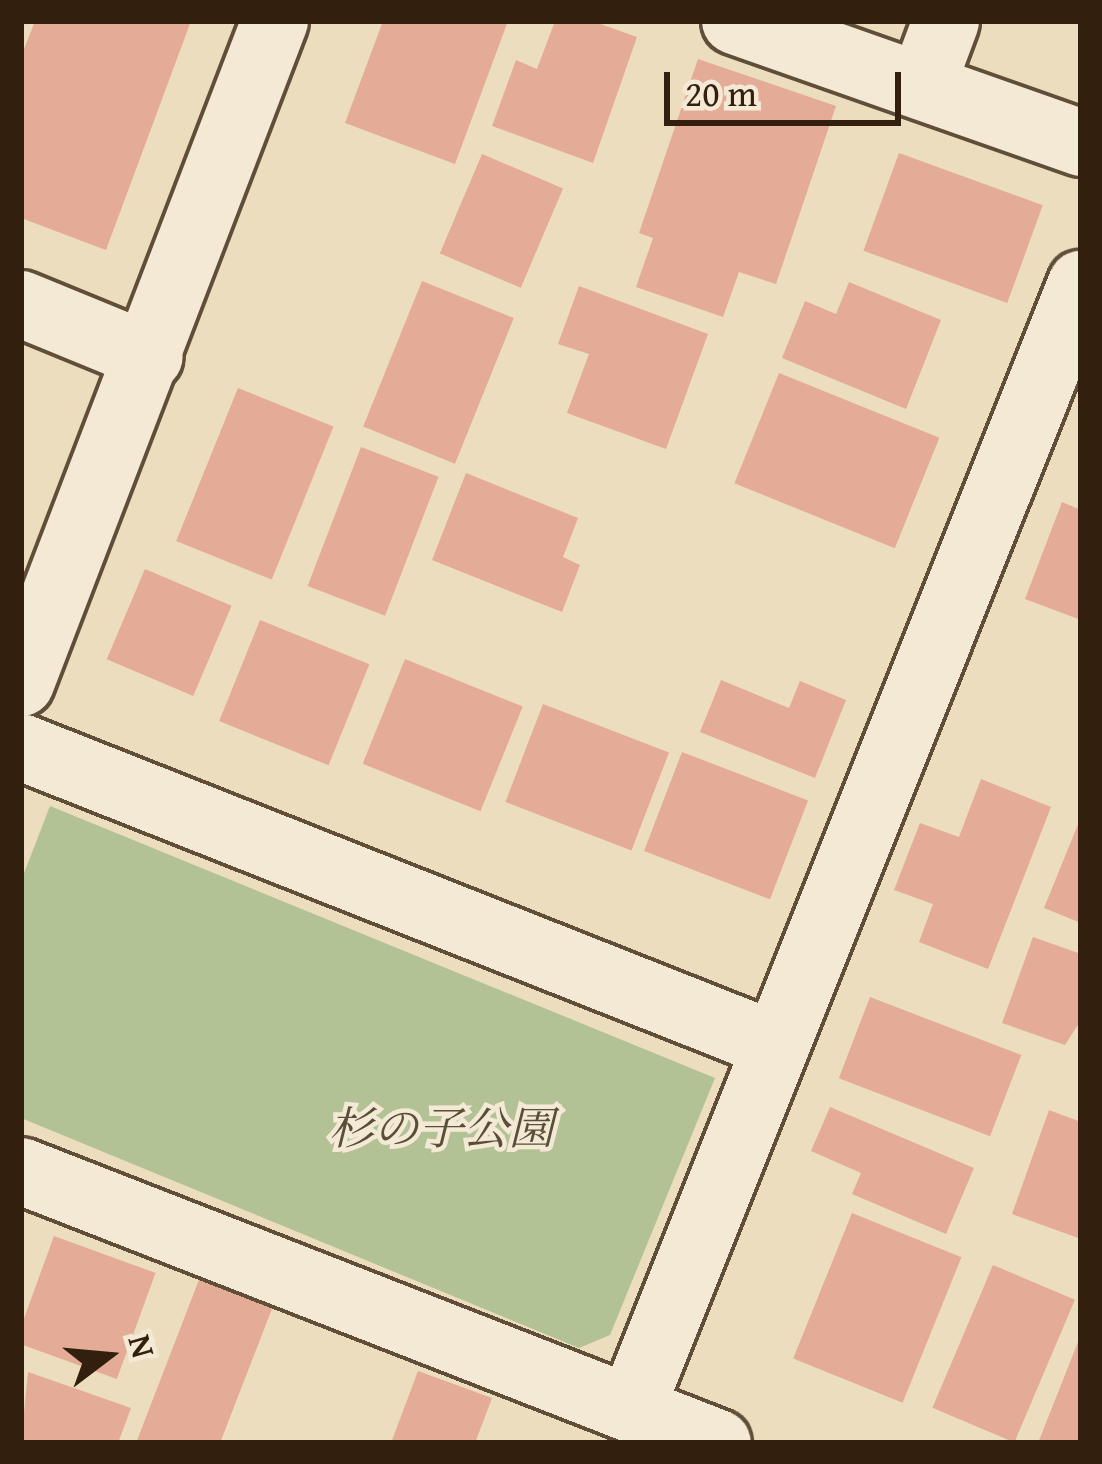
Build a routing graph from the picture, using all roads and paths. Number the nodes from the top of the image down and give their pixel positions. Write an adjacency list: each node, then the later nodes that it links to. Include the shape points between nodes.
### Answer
1 (275, 21): 8 (street)
2 (735, 21): 4 (street)
3 (946, 21): 4 (street)
4 (923, 82): 5 (street)
5 (1081, 143)
6 (1081, 284): 11 (street)
7 (21, 304): 8 (street)
8 (150, 357): 9 (street)
9 (21, 683)
10 (21, 747): 11 (street)
11 (772, 1044): 13 (street)
12 (21, 1171): 13 (street)
13 (631, 1409): 14 (street)
14 (718, 1443)

